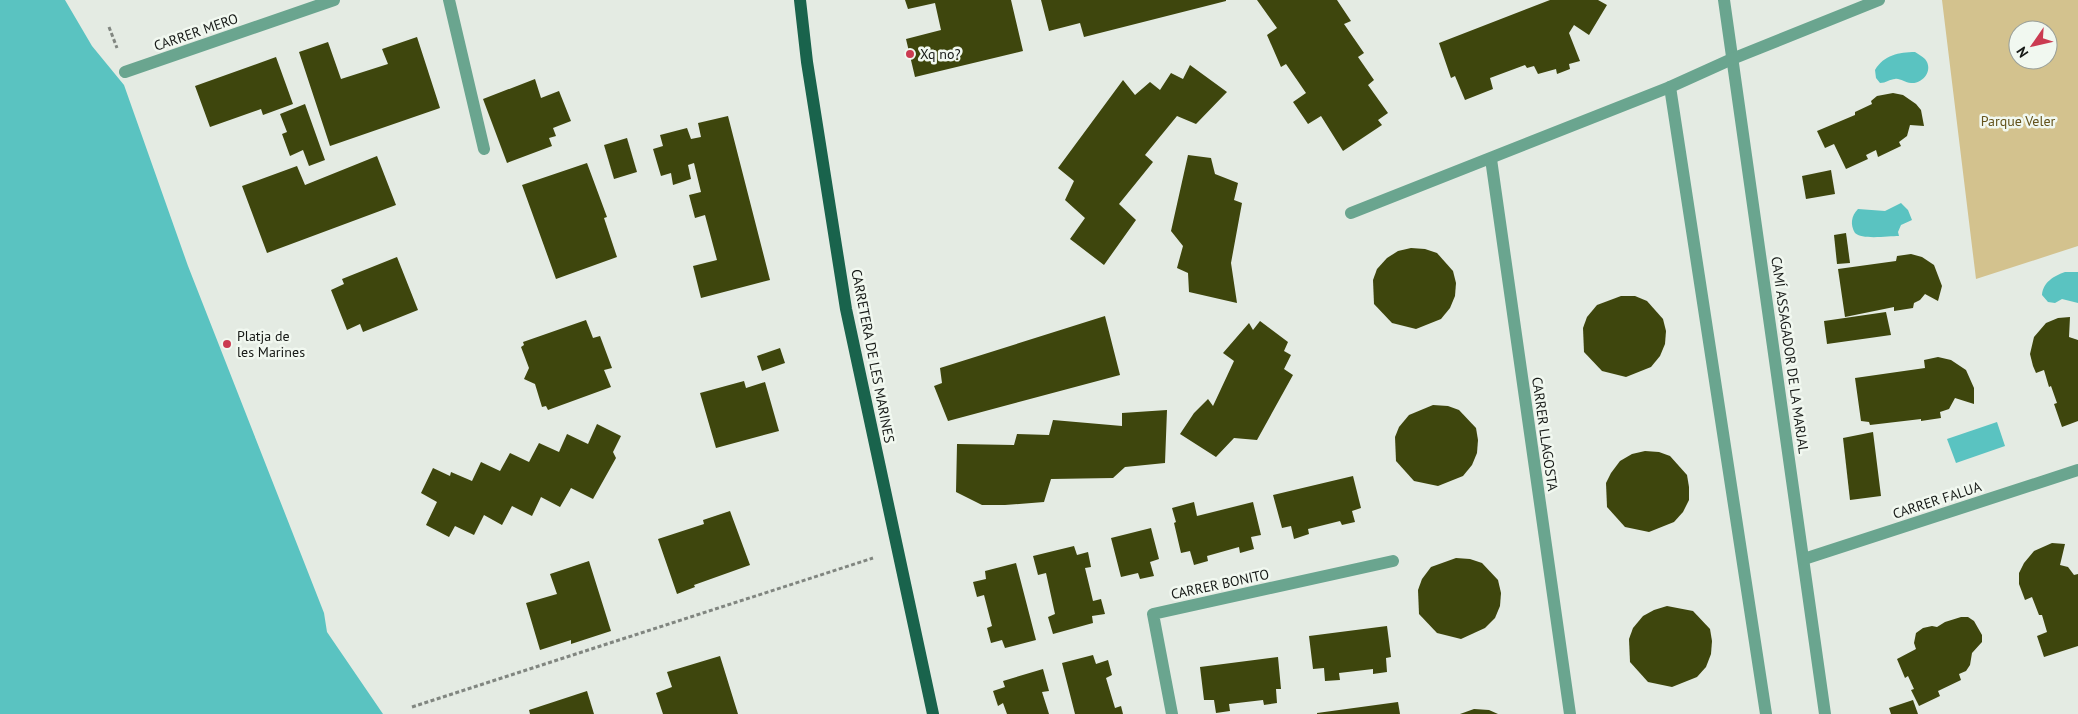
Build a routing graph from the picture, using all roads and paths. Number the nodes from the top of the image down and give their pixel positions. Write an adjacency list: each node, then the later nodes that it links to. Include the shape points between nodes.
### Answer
1 (334, 0): 7 (street, CARRER MERO)
2 (449, 0): 9 (street)
3 (800, 0): 13 (main road, CARRETERA DE LES MARINES, via 812,99 846,309)
4 (1724, 0): 6 (street, CAMÍ ASSAGADOR DE LA MARJAL)
5 (1879, 0): 6 (street)
6 (1732, 59): 8 (street); 14 (street, CAMÍ ASSAGADOR DE LA MARJAL)
7 (125, 72)
8 (1670, 87): 10 (street); 20 (street)
9 (484, 150)
10 (1491, 159): 11 (street); 19 (street, CARRER LLAGOSTA)
11 (1351, 213)
12 (2078, 470): 14 (street, CARRER FALUA)
13 (898, 550): 16 (path); 17 (main road, CARRETERA DE LES MARINES)
14 (1804, 559): 21 (street, CAMÍ ASSAGADOR DE LA MARJAL)
15 (1393, 561): 18 (street, CARRER BONITO, via 1153,614)
16 (412, 707)
17 (933, 714)
18 (1172, 714)
19 (1570, 714)
20 (1766, 714)
21 (1825, 714)

